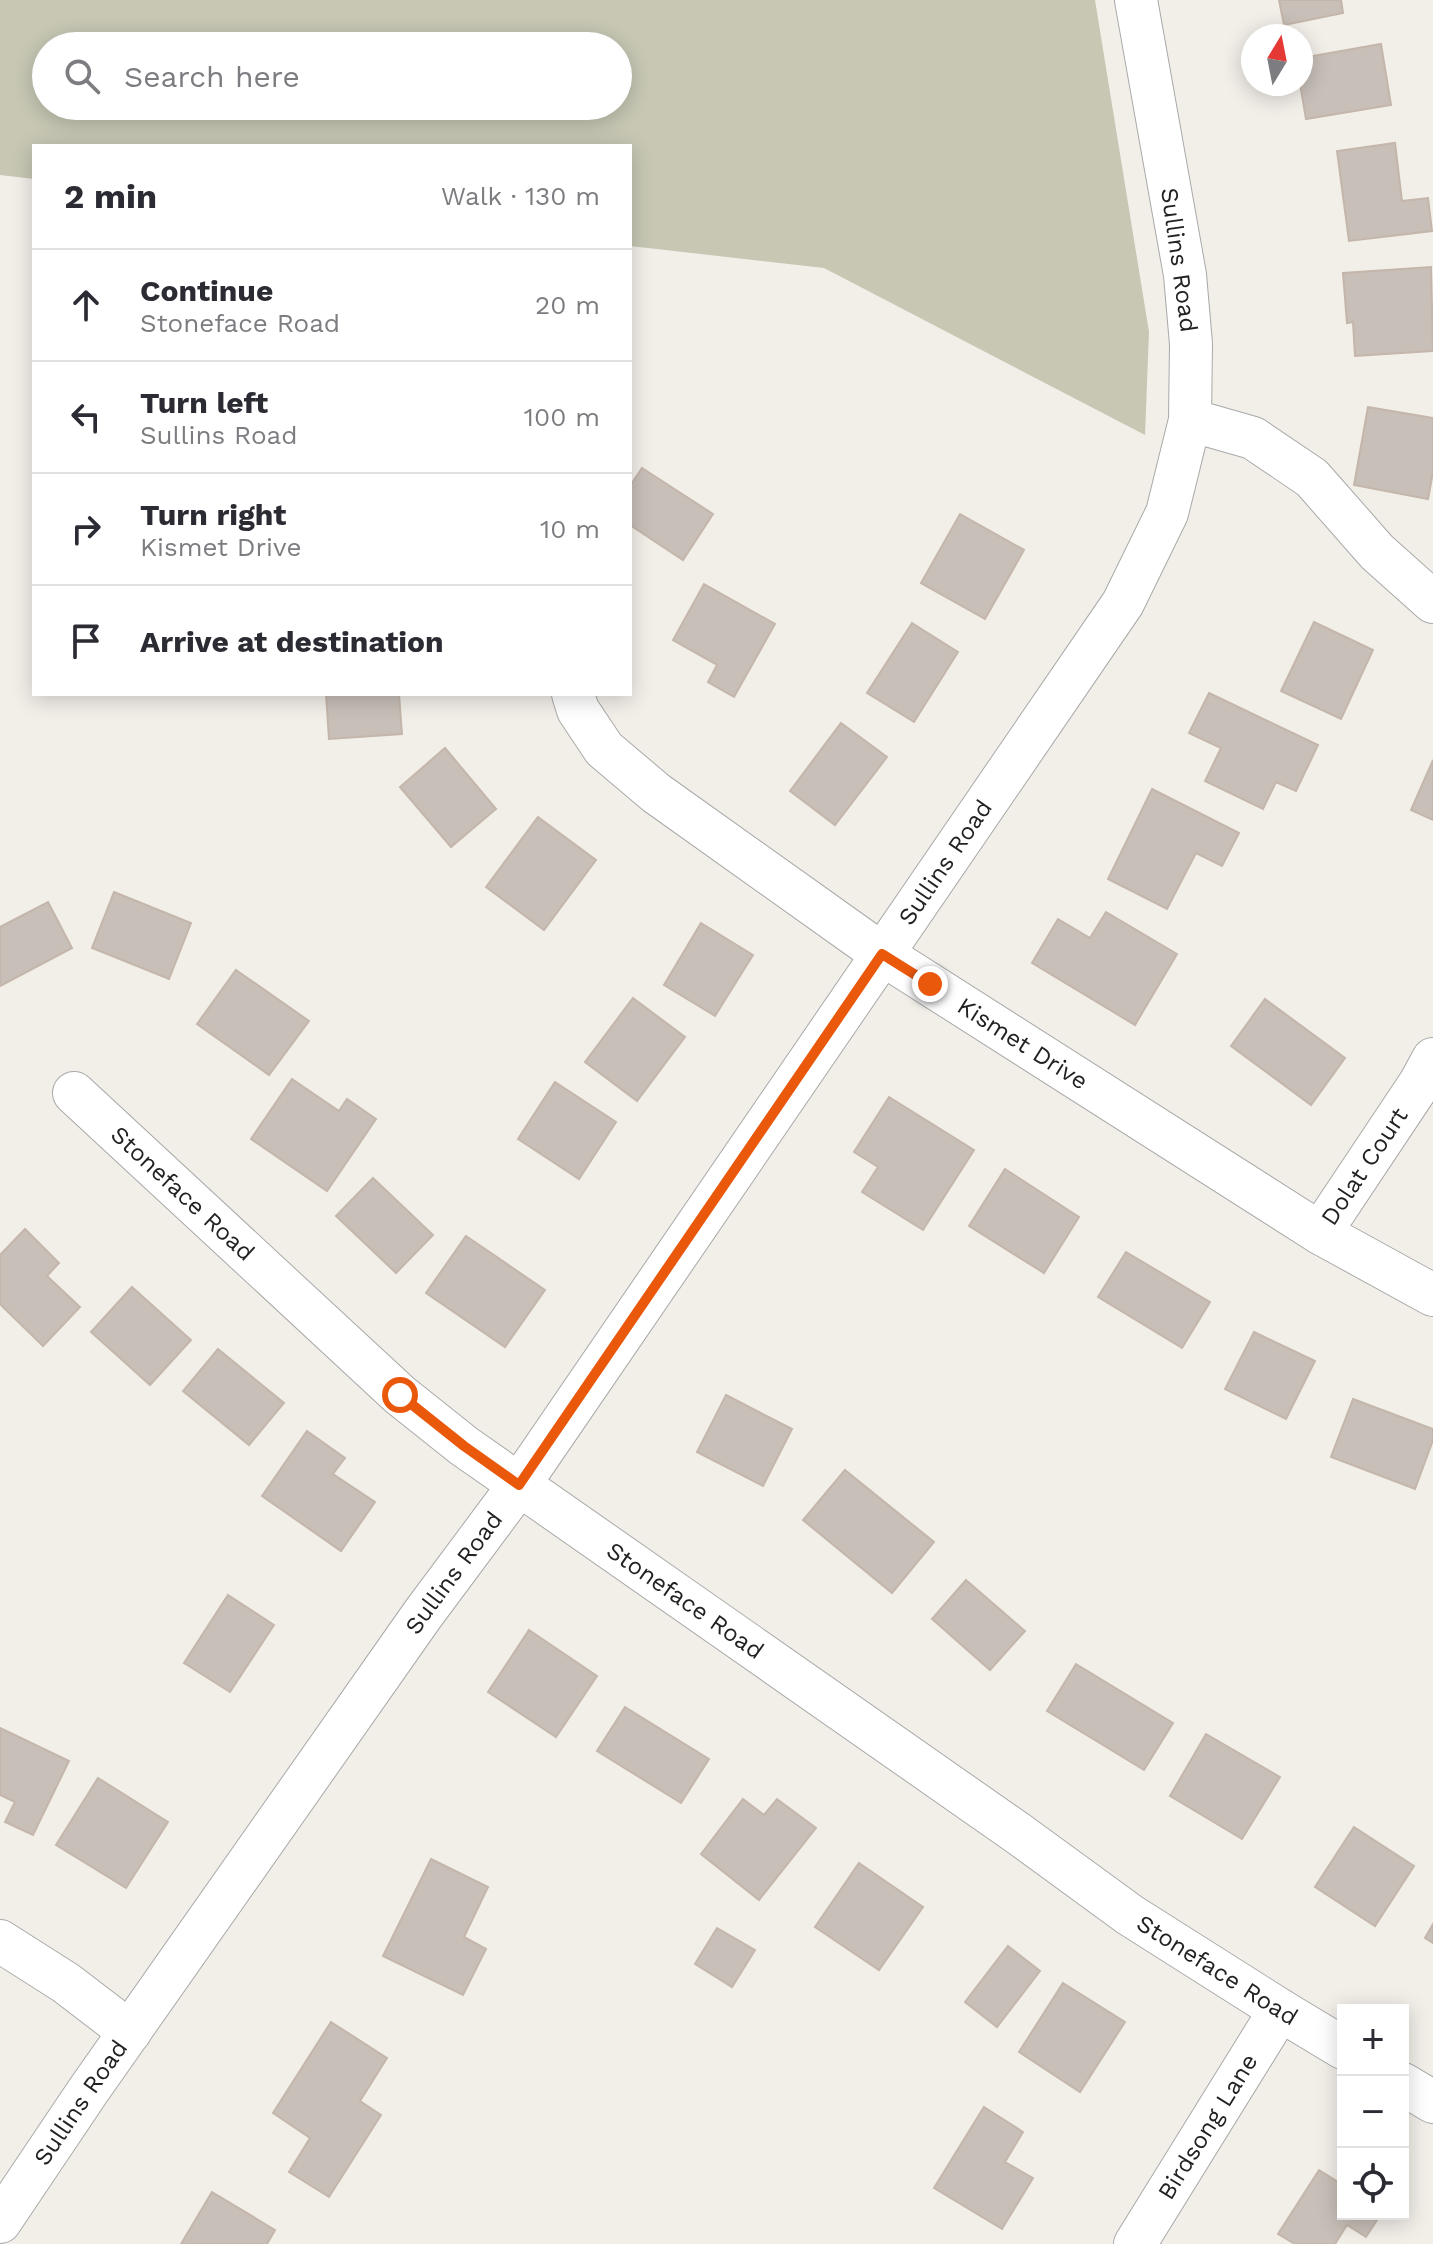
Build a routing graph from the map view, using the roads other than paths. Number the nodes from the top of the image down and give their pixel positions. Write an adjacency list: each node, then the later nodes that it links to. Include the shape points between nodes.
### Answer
1 (1136, 0): 2 (street, Sullins Road, via 1185,275)
2 (1190, 420): 3 (street, via 1253,438 1312,478 1377,552); 5 (street, Sullins Road, via 1167,513 1123,603)
3 (1433, 602)
4 (574, 696): 5 (street, Kismet Drive, via 604,749 656,793)
5 (882, 954): 8 (street, Kismet Drive); 10 (street, Sullins Road)
6 (1433, 1059): 8 (street, Dolat Court)
7 (74, 1093): 10 (street, Stoneface Road, via 400,1395)
8 (1320, 1233): 9 (street, Kismet Drive)
9 (1433, 1295)
10 (519, 1485): 12 (street, Stoneface Road, via 1130,1915); 13 (street, Sullins Road)
11 (0, 1941): 13 (street)
12 (1280, 2010): 14 (street, Stoneface Road); 18 (street, Birdsong Lane)
13 (130, 2032): 17 (street, Sullins Road)
14 (1337, 2044)
15 (1409, 2088): 16 (street)
16 (1433, 2102)
17 (0, 2222)
18 (1135, 2244)

